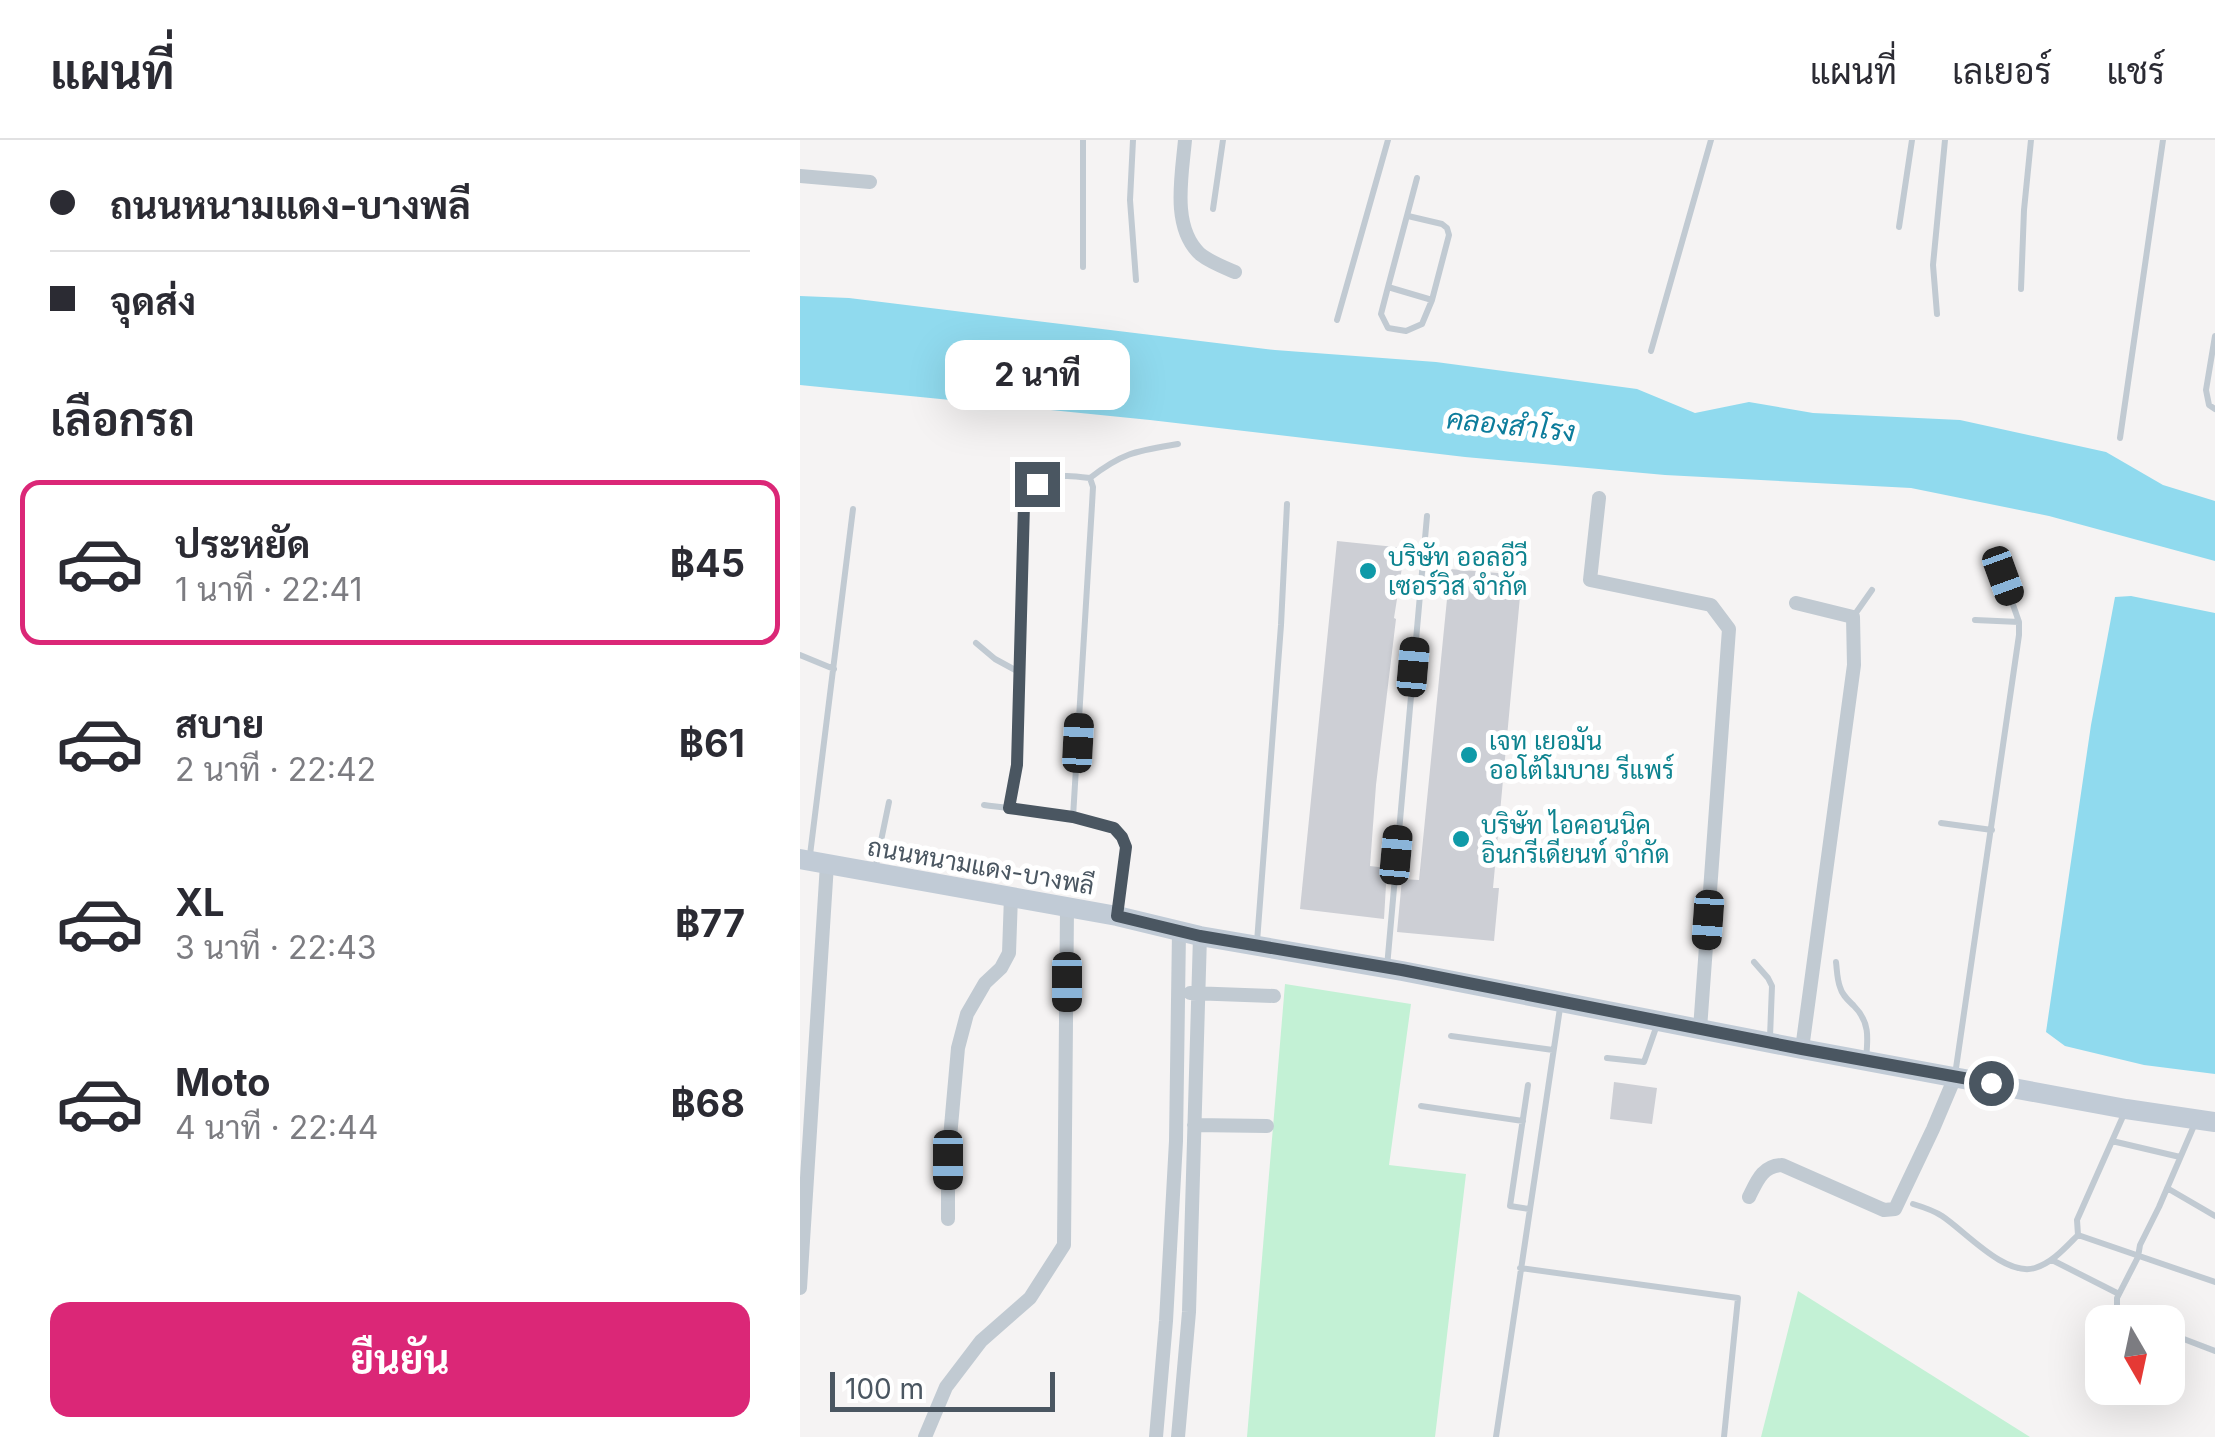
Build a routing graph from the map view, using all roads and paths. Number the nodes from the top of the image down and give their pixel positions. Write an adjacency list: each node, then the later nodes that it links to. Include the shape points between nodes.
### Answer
1 (1083, 140): 17 (lane)
2 (1133, 140): 19 (lane)
3 (1185, 140): 18 (street, via 1183,221 1198,252)
4 (1223, 140): 14 (lane)
5 (1388, 140): 24 (lane)
6 (1711, 140): 26 (lane)
7 (1912, 140): 16 (lane)
8 (1946, 140): 23 (lane, via 1933,265)
9 (2031, 140): 21 (lane)
10 (2163, 140): 29 (lane)
11 (800, 176): 13 (street)
12 (1418, 178): 15 (lane)
13 (870, 182)
14 (1213, 209)
15 (1408, 216): 20 (lane); 22 (lane, via 1448,228)
16 (1900, 227)
17 (1082, 267)
18 (1235, 272)
19 (1136, 280)
20 (1388, 287): 22 (lane); 22 (lane, via 1383,322 1394,330 1422,324)
21 (2021, 289)
22 (1432, 300)
23 (1937, 314)
24 (1336, 320)
25 (2215, 336): 27 (lane)
26 (1652, 351)
27 (2212, 373): 28 (lane, via 2206,398)
28 (2215, 409)
29 (2120, 438)
30 (1178, 444): 31 (lane, via 1112,460)
31 (1090, 478): 45 (lane, via 1048,478 1024,504); 49 (lane)
32 (1599, 498): 67 (street, via 1590,580 1711,606 1729,629)
33 (1287, 504): 58 (lane)
34 (853, 509): 44 (lane)
35 (1426, 516): 61 (lane)
36 (2003, 576): 41 (lane)
37 (1872, 590): 39 (lane)
38 (1796, 603): 39 (street)
39 (1853, 617): 70 (street, via 1854,666)
40 (1975, 620): 41 (lane)
41 (2019, 622): 51 (lane)
42 (976, 643): 45 (lane)
43 (800, 654): 44 (lane)
44 (834, 669): 52 (lane)
45 (1019, 672): 48 (lane)
46 (889, 802): 53 (lane)
47 (984, 805): 48 (lane)
48 (1009, 808): 49 (lane)
49 (1073, 817): 56 (lane, via 1114,828 1122,837)
50 (1940, 823): 51 (lane)
51 (1992, 830): 74 (lane)
52 (812, 861): 53 (main road, ถนนหนามแดง-บางพลี); 95 (street)
53 (874, 873): 54 (main road, ถนนหนามแดง-บางพลี)
54 (1010, 896): 55 (main road, ถนนหนามแดง-บางพลี); 89 (street, via 1009,952 967,1014 958,1048)
55 (1067, 908): 56 (main road, ถนนหนามแดง-บางพลี); 100 (street, via 1064,1244 1030,1298 981,1342 946,1387)
56 (1117, 916): 57 (main road, ถนนหนามแดง-บางพลี)
57 (1189, 934): 58 (main road, ถนนหนามแดง-บางพลี); 62 (street); 63 (street)
58 (1257, 946): 61 (main road, ถนนหนามแดง-บางพลี)
59 (1754, 962): 69 (lane, via 1772,986)
60 (1836, 962): 73 (lane, via 1844,996 1866,1022)
61 (1386, 968): 65 (main road, ถนนหนามแดง-บางพลี)
62 (1178, 992): 63 (street); 101 (street, via 1176,1141)
63 (1198, 993): 64 (street); 80 (street)
64 (1274, 996)
65 (1560, 1002): 66 (main road, ถนนหนามแดง-บางพลี); 71 (lane)
66 (1658, 1021): 67 (main road, ถนนหนามแดง-บางพลี); 72 (lane, via 1644,1062)
67 (1700, 1029): 69 (main road, ถนนหนามแดง-บางพลี)
68 (1451, 1036): 71 (lane)
69 (1770, 1043): 70 (main road, ถนนหนามแดง-บางพลี)
70 (1802, 1049): 73 (main road, ถนนหนามแดง-บางพลี)
71 (1553, 1050): 87 (lane)
72 (1607, 1058)
73 (1866, 1060): 74 (main road, ถนนหนามแดง-บางพลี)
74 (1955, 1077): 77 (main road, ถนนหนามแดง-บางพลี); 85 (street, via 1895,1209 1782,1165 1766,1169)
75 (1528, 1085): 78 (lane)
76 (1421, 1106): 78 (lane)
77 (2126, 1109): 79 (main road, ถนนหนามแดง-บางพลี); 82 (lane)
78 (1523, 1121): 87 (lane, via 1510,1206)
79 (2206, 1121): 83 (lane)
80 (1194, 1125): 81 (street); 102 (street)
81 (1267, 1126)
82 (2112, 1141): 83 (lane); 90 (lane, via 2076,1220)
83 (2180, 1157): 84 (lane)
84 (2167, 1188): 88 (lane); 91 (lane)
85 (1749, 1197)
86 (1913, 1204): 92 (lane, via 2023,1270)
87 (1529, 1208): 93 (lane)
88 (2215, 1216)
89 (948, 1219)
90 (2078, 1236): 91 (lane); 92 (lane)
91 (2138, 1257): 94 (lane); 96 (lane)
92 (2052, 1260): 96 (lane)
93 (1520, 1268): 103 (lane); 104 (lane, via 1738,1298)
94 (2215, 1282)
95 (800, 1288)
96 (2119, 1294): 97 (lane)
97 (2118, 1305)
98 (2185, 1340): 99 (lane)
99 (2215, 1351)
100 (926, 1437)
101 (1156, 1437)
102 (1178, 1437)
103 (1496, 1437)
104 (1724, 1437)

